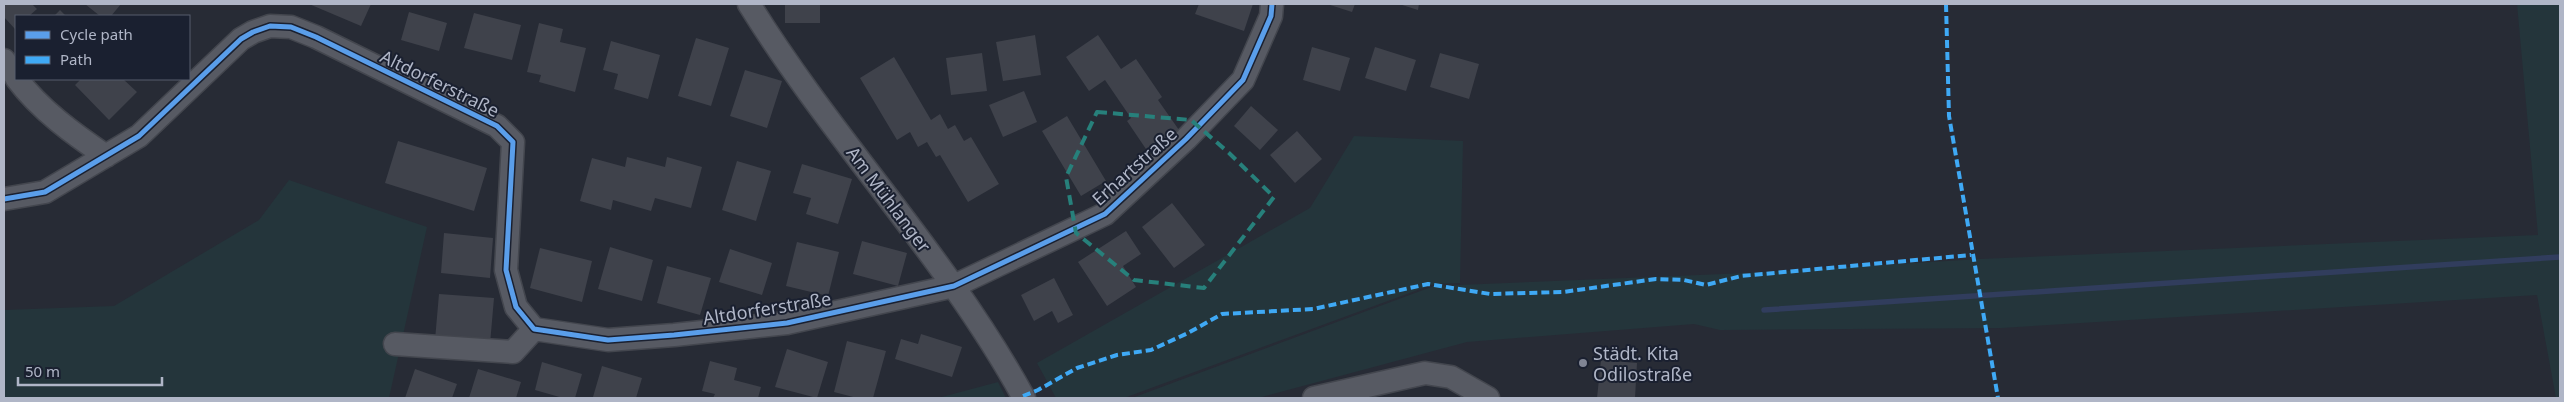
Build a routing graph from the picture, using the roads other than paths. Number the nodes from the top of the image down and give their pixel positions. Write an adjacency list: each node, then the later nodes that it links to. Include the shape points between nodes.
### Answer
1 (748, 4): 8 (street, Am Mühlanger, via 780,55)
2 (1272, 4): 8 (street, Erhartstraße, via 1271,16 1243,80 1186,139 1105,214)
3 (4, 60): 4 (street)
4 (15, 75)
5 (18, 80): 6 (street, via 78,137)
6 (106, 156): 7 (street, Altdorferstraße, via 45,192); 9 (street, Altdorferstraße, via 139,136 241,39 270,26 290,27 316,37 497,126 513,142 506,270 516,307)
7 (4, 199)
8 (954, 286): 9 (street, Altdorferstraße, via 787,323 674,335 608,340); 12 (street, Am Mühlanger)
9 (534, 329): 10 (street, via 513,352)
10 (395, 344)
11 (1323, 397): 13 (street, via 1425,373 1451,378)
12 (1024, 398)
13 (1488, 398)

